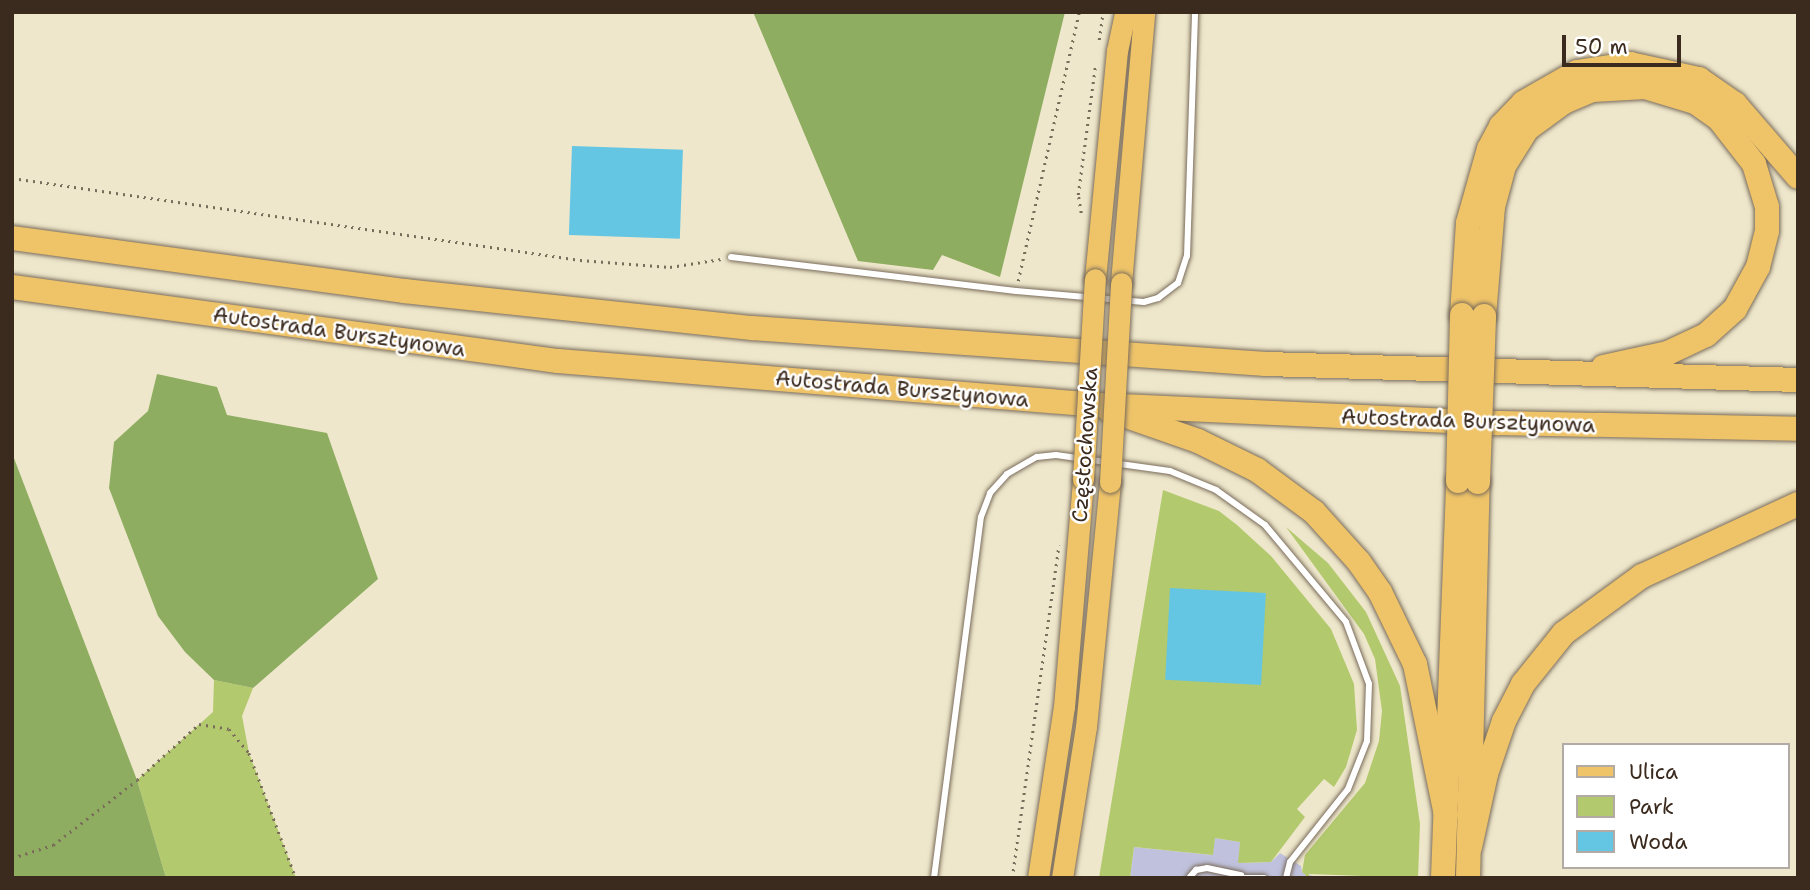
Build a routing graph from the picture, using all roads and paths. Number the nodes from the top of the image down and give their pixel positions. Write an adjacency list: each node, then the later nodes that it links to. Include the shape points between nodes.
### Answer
1 (1079, 12): 13 (path)
2 (1125, 12): 30 (main road, Częstochowska, bridge, via 1117,51 1095,279 1064,707)
3 (1144, 12): 31 (main road, Częstochowska, bridge, via 1087,727)
4 (1195, 12): 13 (lane, via 1187,256 1178,283 1144,302)
5 (1798, 177): 15 (highway, via 1735,104 1699,79 1630,64 1577,72 1523,103 1501,126 1489,149 1468,222)
6 (12, 178): 10 (path, via 580,260 670,267)
7 (12, 238): 8 (highway)
8 (50, 244): 9 (lane); 16 (highway, via 404,292 752,328 1146,358)
9 (12, 246)
10 (731, 257): 13 (lane)
11 (12, 280): 14 (lane)
12 (12, 287): 14 (highway, Autostrada Bursztynowa)
13 (1016, 290)
14 (41, 291): 18 (highway, Autostrada Bursztynowa, via 558,361)
15 (1473, 316): 16 (highway, via 1495,196 1504,166 1527,129 1564,102 1592,90 1622,86 1669,92 1695,102 1719,119 1754,164 1767,207 1767,231 1758,267 1742,300 1692,343 1634,362); 20 (highway, bridge)
16 (1556, 376): 17 (highway)
17 (1798, 380)
18 (1099, 405): 19 (highway, Autostrada Bursztynowa, via 1499,423); 23 (highway, via 1198,441 1257,470 1314,512 1359,562 1380,592 1415,664)
19 (1798, 429)
20 (1468, 482): 23 (highway); 24 (highway)
21 (1798, 503): 24 (highway, via 1642,576 1564,633 1522,684 1504,721 1486,774)
22 (1063, 537): 29 (path, via 1056,551 1042,686)
23 (1446, 814): 35 (highway)
24 (1470, 848): 36 (highway)
25 (12, 858): 27 (path, via 53,845 200,724 229,729 249,753)
26 (1241, 877): 32 (lane, via 1207,868 1196,870); 33 (lane)
27 (296, 878)
28 (933, 878): 34 (lane, via 981,517 990,493 1007,474 1037,457 1056,455 1170,471 1216,490 1265,525 1346,622 1369,684 1365,750 1348,789 1290,862)
29 (1012, 878)
30 (1038, 878)
31 (1062, 878)
32 (1189, 878)
33 (1264, 878)
34 (1286, 878)
35 (1443, 878)
36 (1468, 878)

